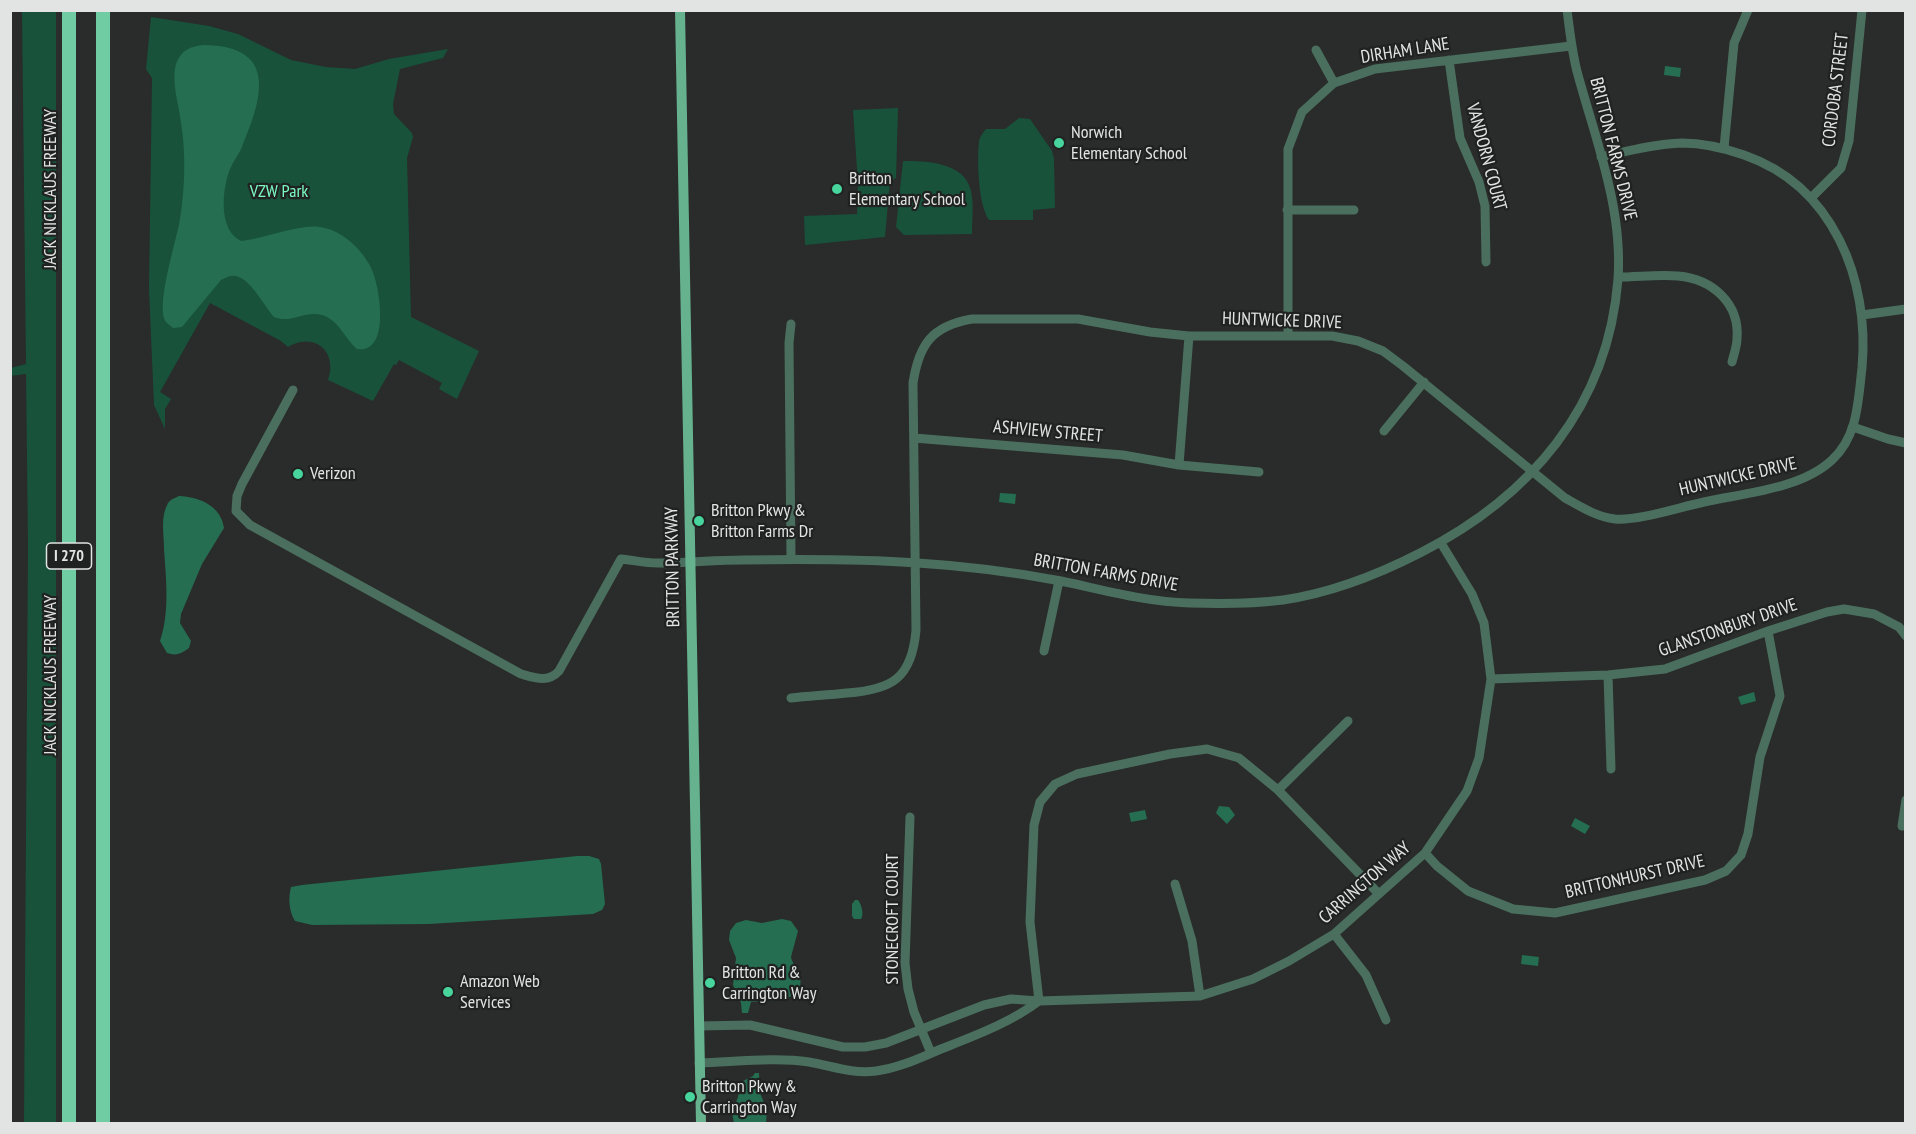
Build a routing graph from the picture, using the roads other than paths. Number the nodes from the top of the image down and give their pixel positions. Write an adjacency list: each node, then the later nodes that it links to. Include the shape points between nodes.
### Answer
1 (69, 10): 62 (highway, JACK NICKLAUS FREEWAY / I 270)
2 (103, 10): 63 (highway, I 270)
3 (680, 10): 35 (main road, BRITTON PARKWAY)
4 (1567, 10): 7 (street, BRITTON FARMS DRIVE)
5 (1862, 10): 13 (street, CORDOBA STREET, via 1849,141 1841,168)
6 (1746, 11): 11 (street, via 1734,43)
7 (1571, 46): 9 (street, DIRHAM LANE); 12 (street, BRITTON FARMS DRIVE)
8 (1316, 50): 10 (street)
9 (1449, 60): 10 (street, DIRHAM LANE, via 1375,69); 16 (street, VANDORN COURT, via 1460,138 1485,206)
10 (1334, 82): 14 (street, DIRHAM LANE, via 1302,112 1288,149)
11 (1724, 148): 12 (street, HUNTWICKE DRIVE, via 1682,143); 13 (street, HUNTWICKE DRIVE, via 1787,175)
12 (1601, 157): 17 (street, BRITTON FARMS DRIVE, via 1616,219)
13 (1812, 198): 19 (street, HUNTWICKE DRIVE, via 1840,239)
14 (1287, 210): 15 (street); 21 (street, DIRHAM LANE)
15 (1354, 210)
16 (1486, 261)
17 (1618, 277): 23 (street, via 1678,276 1703,281 1724,296 1736,318); 32 (street, BRITTON FARMS DRIVE, via 1601,360 1588,393 1563,435)
18 (1905, 309): 19 (street)
19 (1862, 315): 26 (street, HUNTWICKE DRIVE, via 1863,357)
20 (791, 324): 34 (street)
21 (1288, 335): 22 (street, HUNTWICKE DRIVE); 24 (street, HUNTWICKE DRIVE, via 1358,341 1383,351)
22 (1189, 336): 28 (street, HUNTWICKE DRIVE, via 1078,319 955,322 929,338 920,352 913,383); 30 (street)
23 (1732, 362)
24 (1424, 382): 27 (street); 32 (street, HUNTWICKE DRIVE)
25 (293, 390): 35 (street, BRITTON FARMS DRIVE, via 242,484 236,511 250,525 521,674 550,679 560,671 621,559)
26 (1853, 427): 29 (street); 32 (street, HUNTWICKE DRIVE, via 1845,445 1812,476 1637,517 1616,519 1593,513 1565,498)
27 (1384, 431)
28 (914, 438): 30 (street, ASHVIEW STREET, via 1123,455); 36 (street, HUNTWICKE DRIVE)
29 (1905, 442)
30 (1179, 465): 31 (street, ASHVIEW STREET)
31 (1258, 471)
32 (1533, 472): 33 (street, BRITTON FARMS DRIVE, via 1493,508)
33 (1441, 543): 37 (street, BRITTON FARMS DRIVE, via 1347,585 1285,600 1243,604 1174,602); 43 (street, CARRINGTON WAY, via 1472,594 1484,623)
34 (791, 559): 35 (street, BRITTON FARMS DRIVE); 36 (street, BRITTON FARMS DRIVE)
35 (690, 561): 58 (main road, BRITTON PARKWAY)
36 (915, 562): 37 (street, BRITTON FARMS DRIVE); 44 (street, HUNTWICKE DRIVE, via 915,647 903,674 879,689)
37 (1059, 581): 41 (street)
38 (1902, 624): 39 (street, GLANSTONBURY DRIVE, via 1844,609); 40 (street)
39 (1768, 631): 42 (street, GLANSTONBURY DRIVE, via 1665,669); 51 (street, BRITTONHURST DRIVE, via 1780,696 1760,757 1748,834 1741,855 1726,871 1705,880 1555,913 1513,909 1468,891)
40 (1905, 636)
41 (1044, 651)
42 (1608, 675): 43 (street, GLANSTONBURY DRIVE); 46 (street)
43 (1491, 679): 51 (street, CARRINGTON WAY, via 1479,758 1467,791)
44 (791, 698)
45 (1348, 721): 47 (street)
46 (1611, 769)
47 (1278, 790): 53 (street); 56 (street, via 1239,758 1207,749 1077,774 1055,784 1040,802 1034,825 1030,922)
48 (1905, 800): 50 (street)
49 (910, 817): 59 (street, STONECROFT COURT, via 906,963 908,989)
50 (1902, 826)
51 (1425, 853): 53 (street, CARRINGTON WAY)
52 (1175, 884): 55 (street, via 1192,941)
53 (1378, 893): 54 (street, CARRINGTON WAY)
54 (1334, 934): 55 (street, CARRINGTON WAY, via 1252,979); 57 (street, via 1365,975)
55 (1200, 996): 56 (street, CARRINGTON WAY)
56 (1039, 1001): 59 (street, CARRINGTON WAY, via 1011,999 984,1005); 60 (street, via 982,1033)
57 (1386, 1020)
58 (699, 1026): 59 (street, CARRINGTON WAY, via 750,1025 843,1047 886,1043); 61 (main road, BRITTON PARKWAY)
59 (921, 1030): 60 (street, STONECROFT COURT)
60 (931, 1053): 61 (street, via 895,1067 853,1072 792,1061)
61 (699, 1063): 64 (main road, BRITTON PARKWAY)
62 (69, 1124)
63 (103, 1124)
64 (701, 1124)

